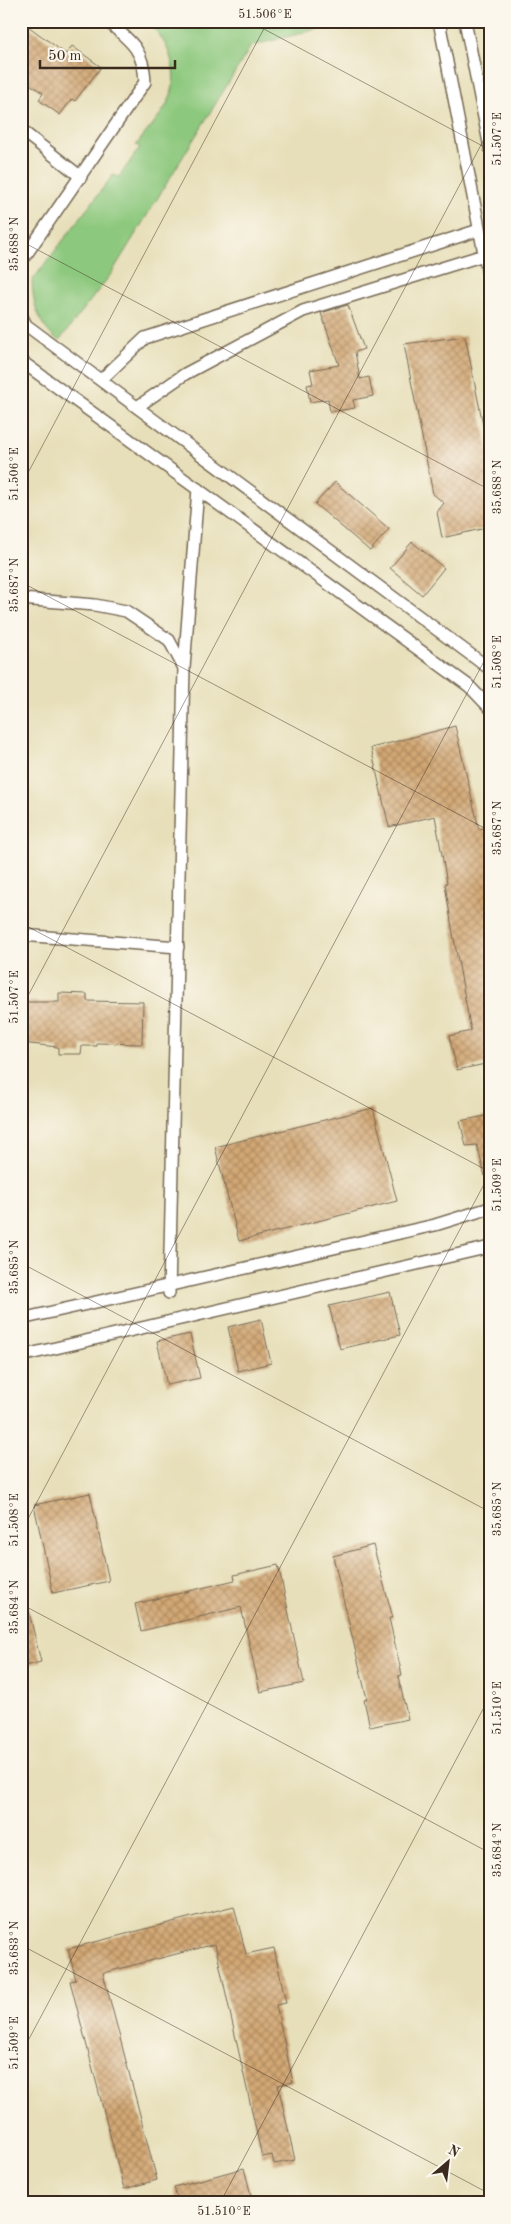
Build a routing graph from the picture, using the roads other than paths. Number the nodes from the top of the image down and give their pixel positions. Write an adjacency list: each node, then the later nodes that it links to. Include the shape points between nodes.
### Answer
1 (107, 21): 6 (lane, via 134,43 145,66 145,82)
2 (439, 21): 7 (lane)
3 (465, 21): 5 (lane)
4 (21, 130): 6 (lane)
5 (490, 148)
6 (82, 177): 9 (lane)
7 (479, 230): 8 (lane); 13 (lane, via 145,338)
8 (484, 255): 10 (lane); 14 (lane, via 303,310 185,374)
9 (21, 262)
10 (490, 284)
11 (21, 315): 13 (lane, via 26,325)
12 (21, 361): 15 (lane)
13 (101, 380): 14 (lane)
14 (137, 407): 18 (lane)
15 (198, 489): 17 (lane); 19 (lane, via 469,686)
16 (21, 599): 17 (lane, via 126,611 169,640)
17 (184, 668): 21 (lane)
18 (490, 669)
19 (490, 708)
20 (21, 935): 21 (lane)
21 (178, 947): 24 (lane)
22 (490, 1208): 24 (lane, via 435,1225)
23 (490, 1247): 26 (lane)
24 (169, 1289): 25 (lane)
25 (21, 1319)
26 (21, 1356)

